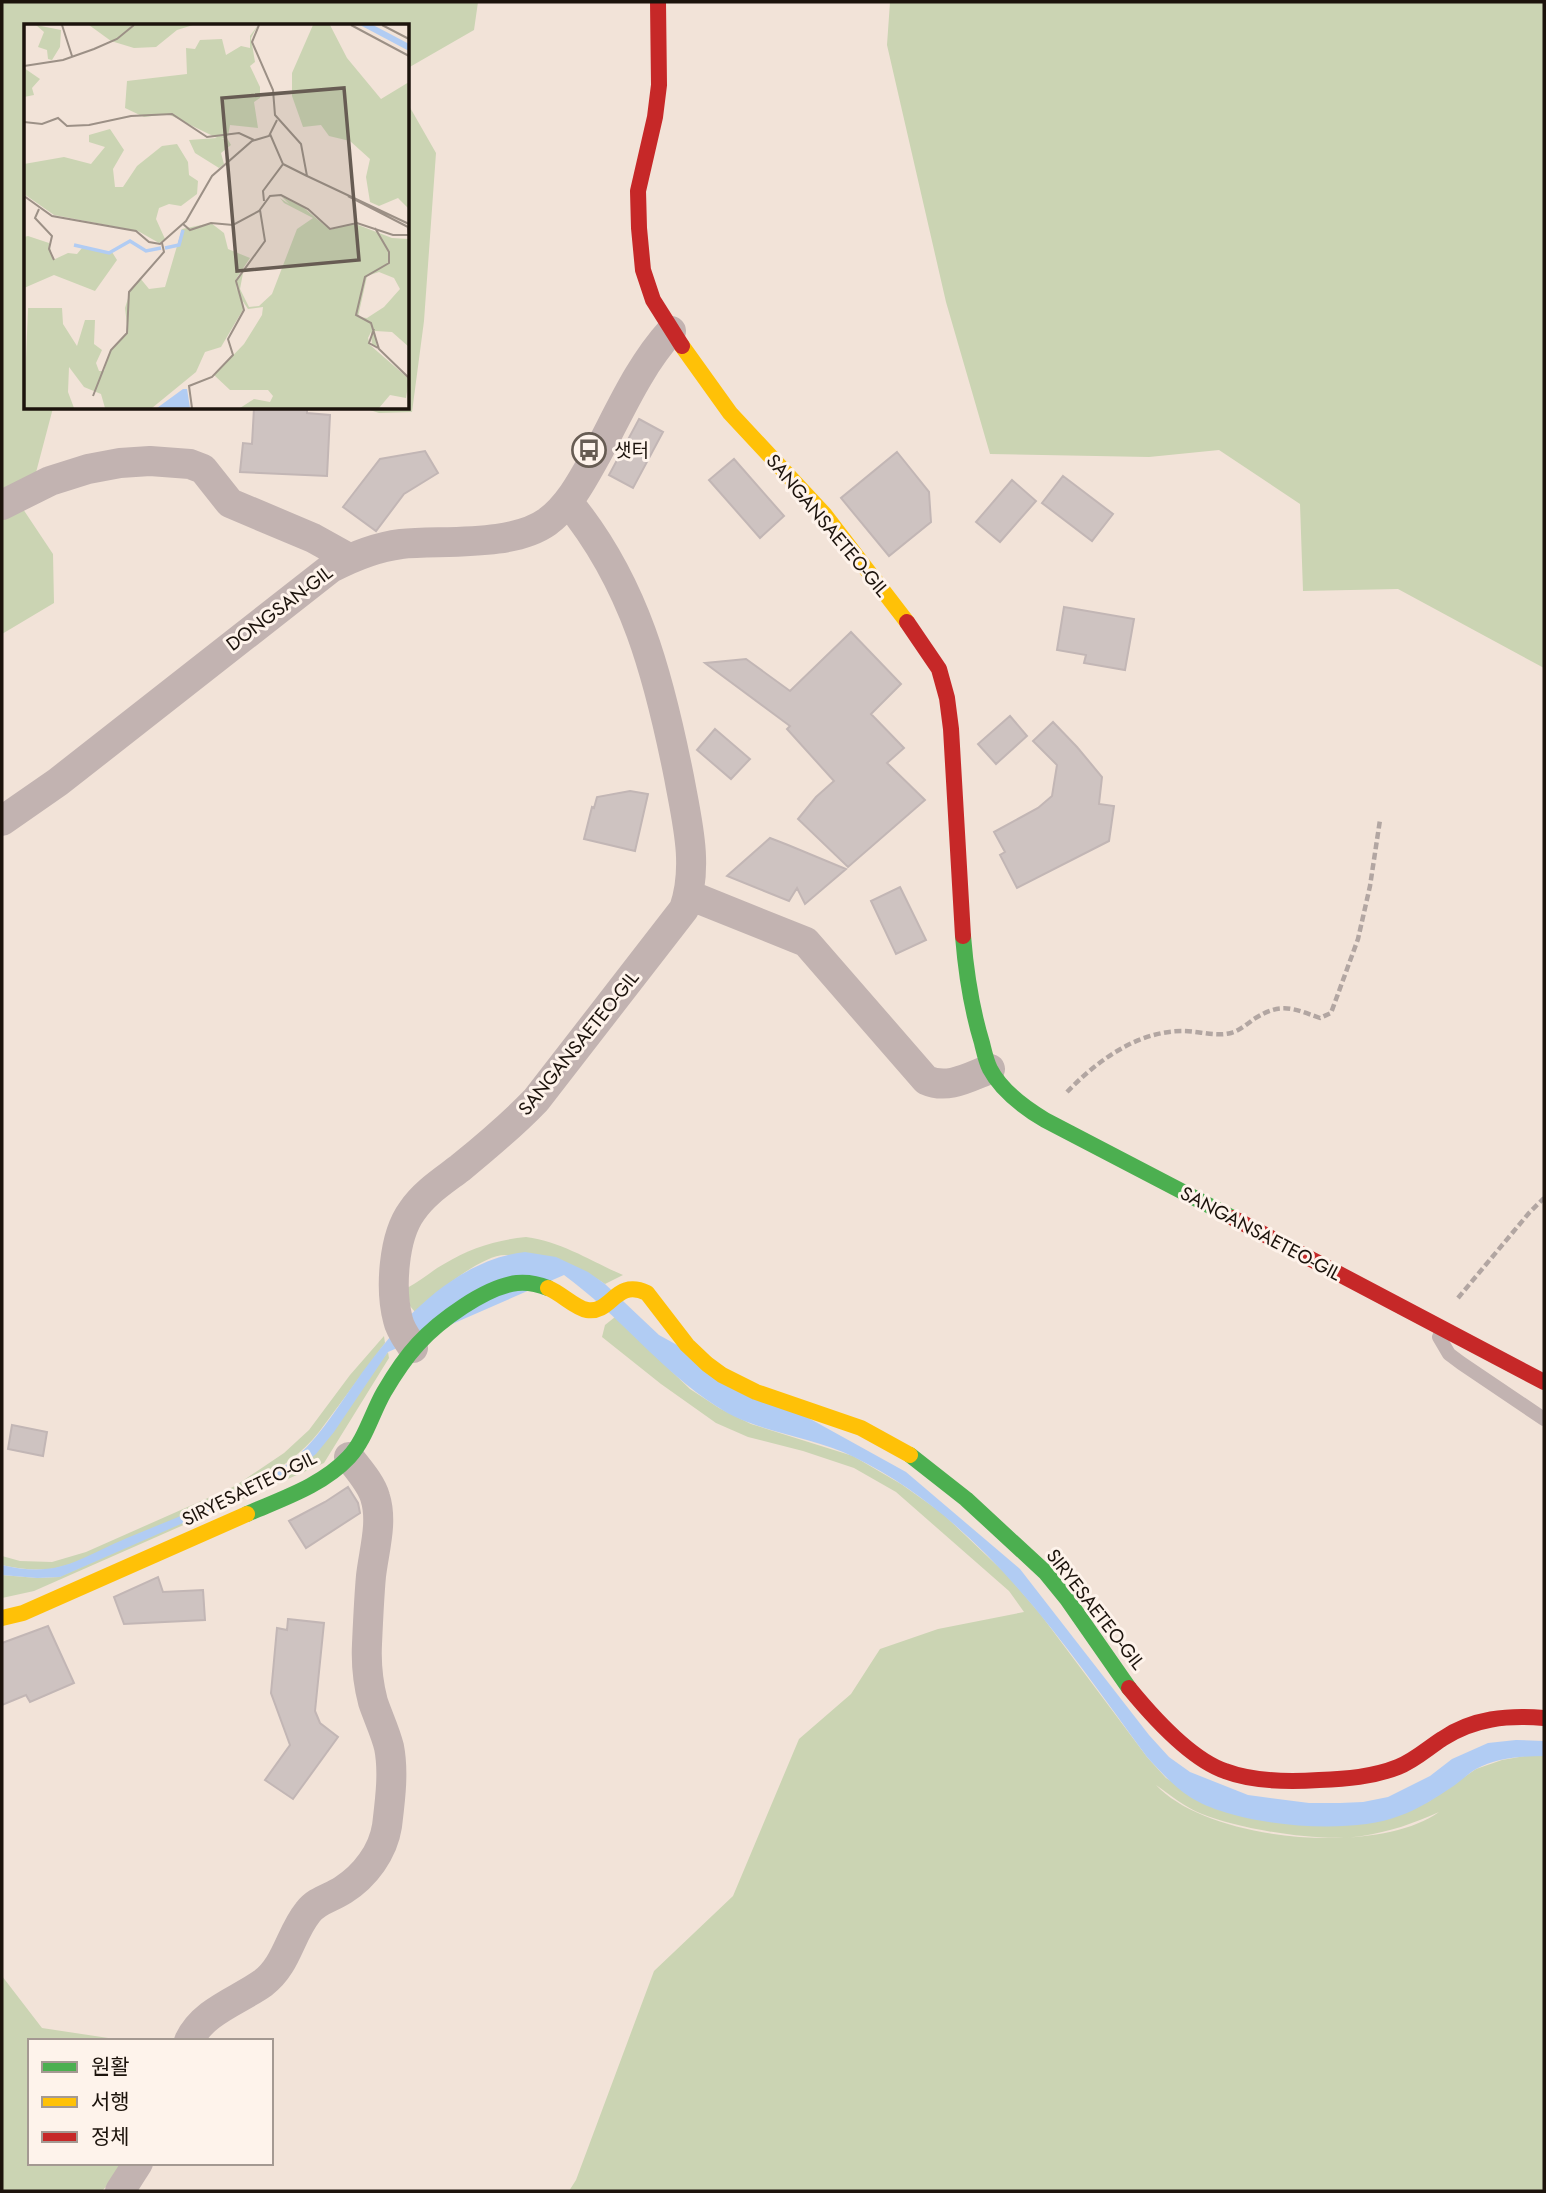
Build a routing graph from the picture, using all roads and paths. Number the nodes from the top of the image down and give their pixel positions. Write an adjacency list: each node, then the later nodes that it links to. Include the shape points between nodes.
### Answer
1 (658, 2): 2 (street, SANGANSAETEO-GIL, via 659,85 638,191 639,228 643,270)
2 (670, 331): 3 (street, DONGSAN-GIL); 9 (street, SANGANSAETEO-GIL, via 730,413 825,515 939,669 951,729 967,979)
3 (568, 502): 5 (street, DONGSAN-GIL, via 528,532 399,544); 8 (street, SANGANSAETEO-GIL, via 603,552 649,650 689,833)
4 (2, 505): 5 (street, via 88,468 150,461 190,464 203,469 230,503)
5 (349, 558): 7 (street, DONGSAN-GIL, via 316,578)
6 (1380, 820): 10 (path, via 1359,939 1331,1013 1320,1018 1294,1009 1269,1009 1233,1032 1183,1031 1140,1039 1087,1072)
7 (2, 821)
8 (689, 895): 9 (street, via 806,942 926,1080 952,1084); 13 (street, SANGANSAETEO-GIL, via 684,909 536,1100 411,1211 403,1226 394,1278 394,1300)
9 (990, 1069): 10 (street, SANGANSAETEO-GIL, via 1007,1091)
10 (1045, 1120): 12 (street, SANGANSAETEO-GIL)
11 (1544, 1198): 12 (path)
12 (1438, 1325): 14 (street, SANGANSAETEO-GIL); 15 (lane, via 1449,1354)
13 (406, 1336): 16 (street, SIRYESAETEO-GIL); 18 (street, SIRYESAETEO-GIL, via 512,1284 541,1285 587,1310 603,1307 616,1293 630,1289 647,1293 683,1341 718,1373 755,1393 879,1436 965,1497 1046,1573 1134,1693 1203,1760 1238,1776 1298,1780 1370,1776 1406,1764 1444,1737 1485,1719)
14 (1544, 1382)
15 (1544, 1419)
16 (349, 1457): 17 (street, SIRYESAETEO-GIL, via 319,1480 285,1497); 19 (street, via 374,1493 378,1509 367,1652 368,1682 389,1748 387,1829 374,1860 354,1882 308,1911 272,1974 201,2024)
17 (2, 1618)
18 (1544, 1718)
19 (190, 2039)
20 (137, 2165): 21 (street)
21 (120, 2191)

